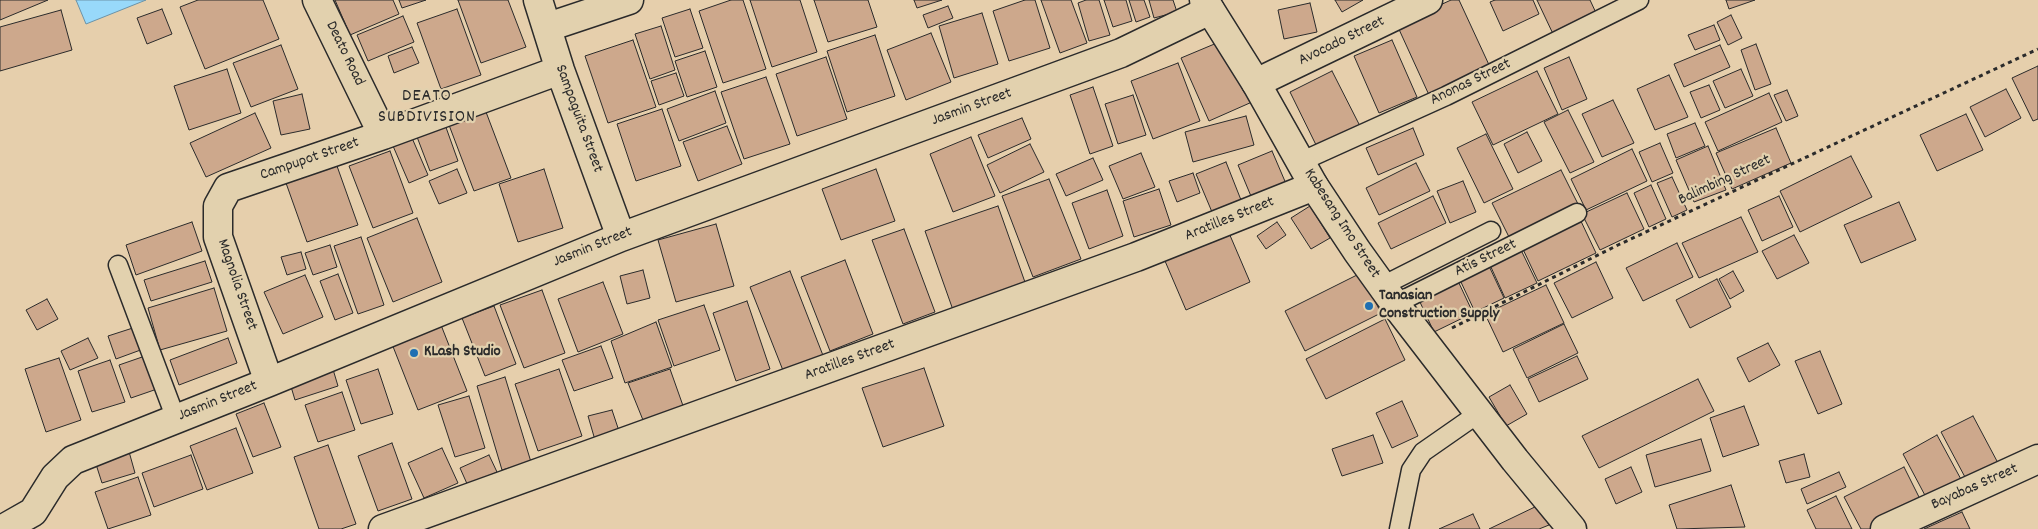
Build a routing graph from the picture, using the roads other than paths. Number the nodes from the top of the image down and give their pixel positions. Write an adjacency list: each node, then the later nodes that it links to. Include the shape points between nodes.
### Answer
1 (317, 0): 10 (street, Deato Road)
2 (538, 0): 7 (street, Sampaguita Street)
3 (629, 0): 7 (street)
4 (1428, 0): 9 (street, Avocado Street)
5 (1639, 0): 11 (lane, Anonas Street, via 1446,96)
6 (1207, 5): 9 (street, Kabesang Imo Street); 16 (street, Jasmin Street, via 1121,53)
7 (548, 27): 8 (street, Sampaguita Street)
8 (560, 70): 10 (street, Campupot Street); 16 (street, Sampaguita Street)
9 (1256, 83): 11 (street, Kabesang Imo Street)
10 (383, 135): 13 (street, Campupot Street)
11 (1300, 162): 12 (street, Kabesang Imo Street)
12 (1314, 186): 18 (street, Kabesang Imo Street); 24 (street, Aratilles Street, via 1136,257)
13 (228, 188): 19 (street, Magnolia Street, via 218,206 218,237)
14 (1577, 213): 18 (lane, Atis Street)
15 (1491, 231): 18 (lane)
16 (620, 237): 19 (street, Jasmin Street)
17 (118, 264): 21 (lane)
18 (1388, 295): 20 (street, Kabesang Imo Street)
19 (269, 382): 21 (street, Jasmin Street)
20 (1479, 413): 25 (lane, via 1423,452 1411,470); 26 (street, Kabesang Imo Street)
21 (176, 419): 23 (street, Jasmin Street, via 73,460 55,477 33,512)
22 (2038, 459): 27 (street, Bayabas Street)
23 (3, 529)
24 (383, 529)
25 (1399, 529)
26 (1572, 529)
27 (1885, 529)

